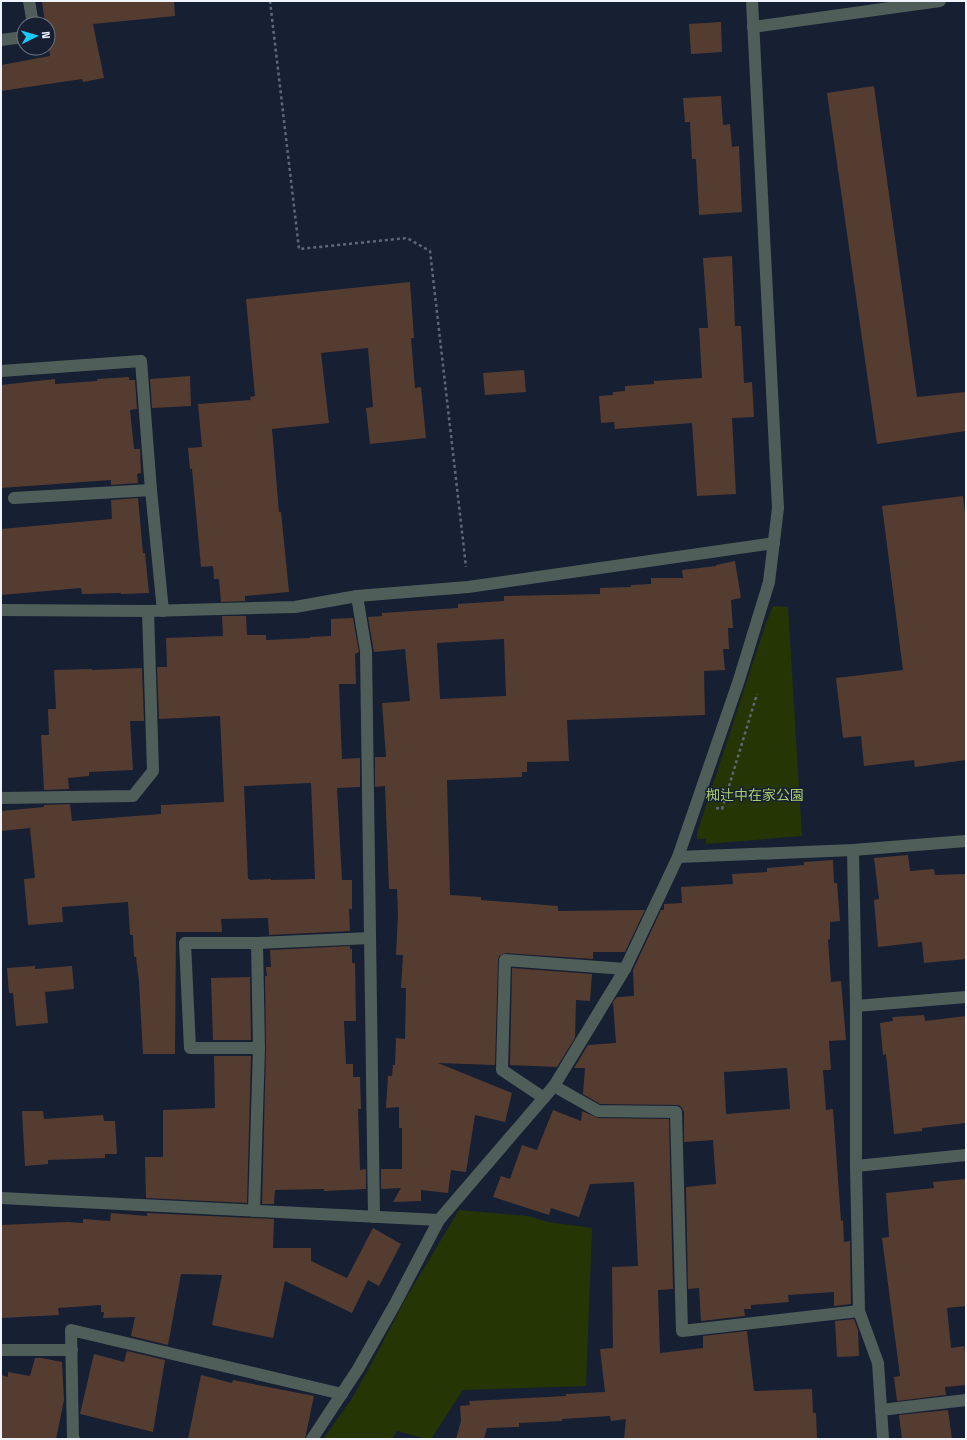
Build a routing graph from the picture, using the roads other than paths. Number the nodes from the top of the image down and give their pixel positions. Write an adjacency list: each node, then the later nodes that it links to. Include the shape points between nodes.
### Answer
1 (29, 1): 4 (street)
2 (752, 1): 5 (street)
3 (940, 1): 5 (street)
4 (32, 16)
5 (753, 27): 11 (street, via 778,508)
6 (16, 38): 7 (street)
7 (1, 40)
8 (1, 371): 9 (street, via 140,361)
9 (151, 490): 10 (street); 15 (street)
10 (14, 498)
11 (774, 543): 12 (street, via 468,587); 19 (street, via 769,582 739,680)
12 (357, 596): 15 (street, via 295,607); 20 (street, via 366,651)
13 (1, 610): 14 (street)
14 (148, 611): 15 (street); 16 (street, via 153,771 133,796)
15 (163, 611)
16 (1, 798)
17 (966, 841): 18 (street)
18 (853, 850): 19 (street); 24 (street)
19 (678, 857): 22 (street)
20 (370, 938): 21 (street); 32 (street)
21 (257, 943): 25 (street); 25 (street, via 185,943 190,1048)
22 (625, 970): 26 (street); 27 (street, via 505,960 502,1070)
23 (966, 997): 24 (street)
24 (856, 1006): 29 (street)
25 (259, 1048): 31 (street)
26 (554, 1086): 27 (street); 34 (street, via 598,1111 676,1112 682,1331)
27 (544, 1098): 33 (street)
28 (966, 1155): 29 (street)
29 (856, 1166): 34 (street)
30 (1, 1198): 31 (street)
31 (254, 1211): 32 (street)
32 (374, 1217): 33 (street)
33 (439, 1220): 37 (street, via 395,1304)
34 (859, 1311): 39 (street, via 878,1363)
35 (1, 1350): 36 (street)
36 (72, 1350): 37 (street, via 71,1330); 40 (street)
37 (342, 1394): 41 (street)
38 (966, 1400): 39 (street)
39 (881, 1410): 42 (street)
40 (73, 1439)
41 (312, 1439)
42 (883, 1439)

